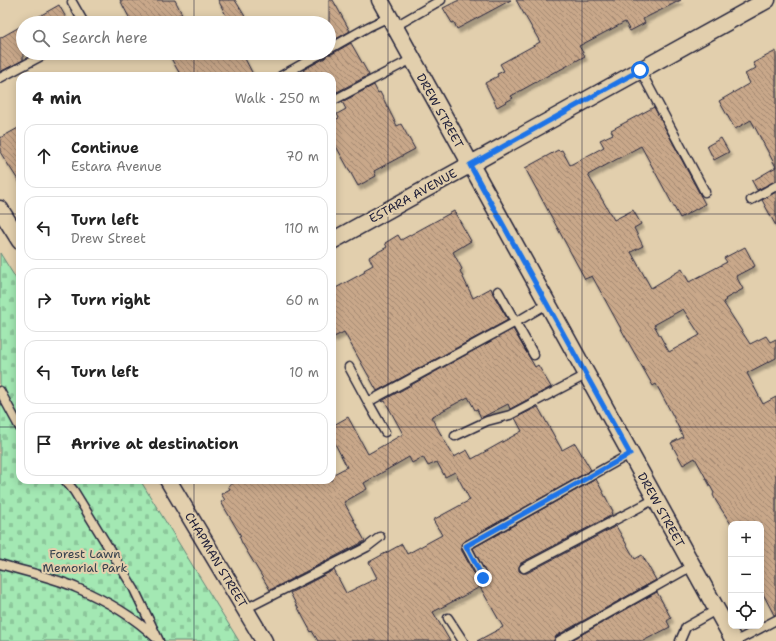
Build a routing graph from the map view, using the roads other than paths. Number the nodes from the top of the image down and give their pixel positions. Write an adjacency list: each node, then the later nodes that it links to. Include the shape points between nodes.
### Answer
1 (380, 0): 6 (street, DREW STREET)
2 (442, 0): 6 (lane)
3 (767, 0): 11 (street, ESTARA AVENUE)
4 (72, 2): 5 (lane)
5 (80, 16)
6 (392, 22): 7 (lane, via 368,27); 8 (street, DREW STREET)
7 (336, 45)
8 (412, 59): 14 (lane); 15 (street, DREW STREET)
9 (34, 60): 13 (lane)
10 (310, 60): 12 (lane)
11 (640, 70): 15 (street, ESTARA AVENUE); 17 (lane)
12 (288, 72)
13 (0, 78)
14 (336, 99)
15 (470, 165): 21 (street, ESTARA AVENUE); 23 (street, DREW STREET)
16 (776, 186): 18 (lane)
17 (705, 192)
18 (751, 200)
19 (0, 209): 20 (street)
20 (16, 235)
21 (336, 239)
22 (498, 291): 24 (lane)
23 (547, 304): 24 (lane); 27 (street, DREW STREET)
24 (515, 322): 25 (lane); 29 (lane)
25 (534, 355)
26 (349, 367): 29 (lane)
27 (586, 375): 32 (lane, via 510,415 487,420); 33 (street, DREW STREET)
28 (0, 391): 30 (lane)
29 (368, 402): 31 (lane)
30 (16, 421)
31 (385, 432)
32 (455, 436)
33 (630, 454): 36 (street, DREW STREET); 41 (lane, via 466,546)
34 (68, 484): 46 (lane, via 134,589)
35 (170, 484): 42 (street, CHAPMAN STREET)
36 (655, 499): 39 (street, DREW STREET); 40 (lane)
37 (380, 537): 42 (lane, via 367,547)
38 (0, 564): 46 (lane, via 76,587 130,616)
39 (692, 566): 43 (street, DREW STREET); 49 (lane)
40 (524, 568)
41 (483, 578)
42 (245, 609): 47 (street, CHAPMAN STREET)
43 (716, 610): 50 (lane, via 686,627); 51 (street, DREW STREET)
44 (448, 618): 48 (lane)
45 (776, 620): 51 (lane)
46 (159, 641)
47 (264, 641)
48 (463, 641)
49 (559, 641)
50 (680, 641)
51 (735, 641)

